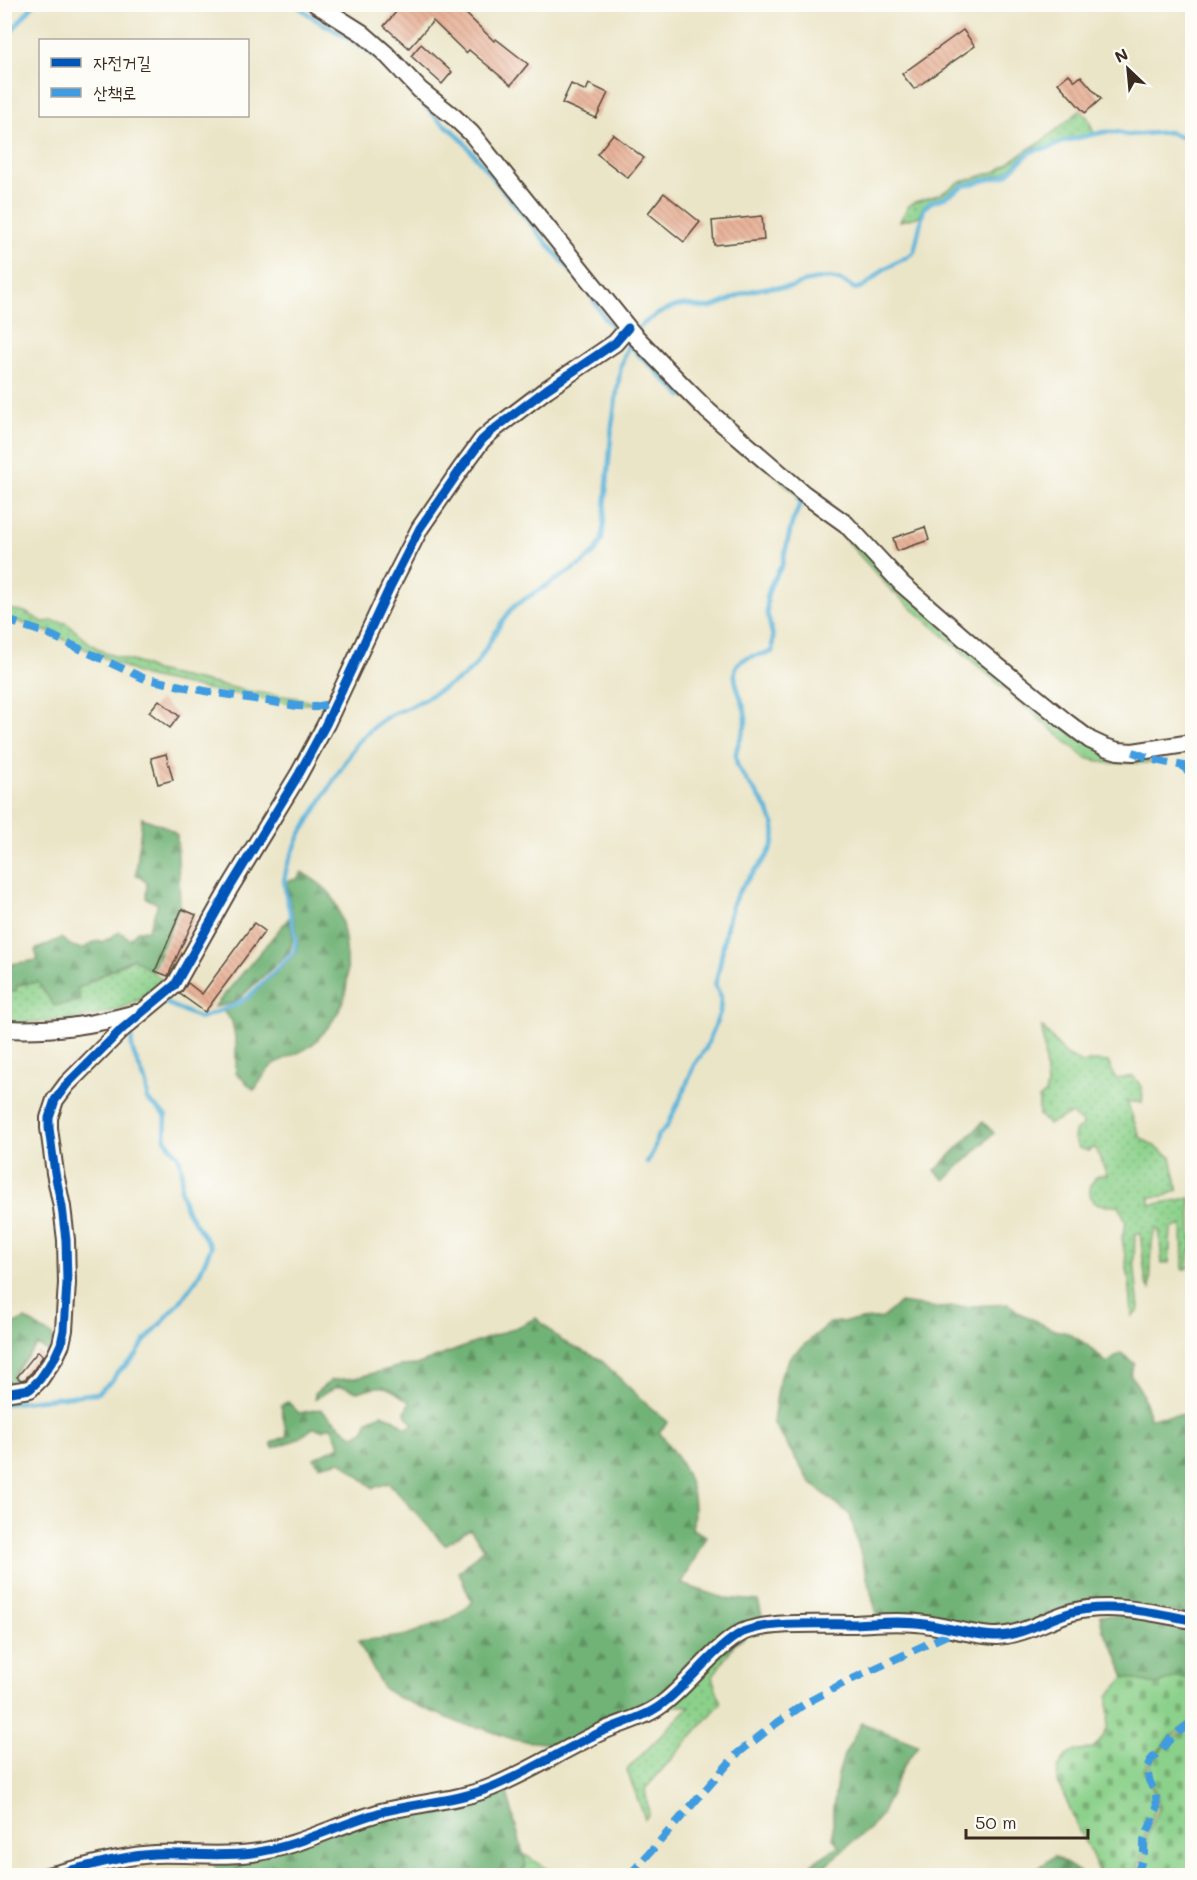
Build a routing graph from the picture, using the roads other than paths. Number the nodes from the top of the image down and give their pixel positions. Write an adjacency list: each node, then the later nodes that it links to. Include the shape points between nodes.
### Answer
1 (316, 4): 2 (street, via 362,33 471,134)
2 (628, 328): 3 (street, via 708,411 804,494 846,524 902,584 1090,741 1133,752); 4 (street, via 615,343 482,440 460,470 420,528 326,724 175,985)
3 (1192, 743)
4 (141, 1011): 5 (street, via 97,1024 61,1029); 6 (street, via 55,1100 49,1128 68,1262 64,1330 56,1357 40,1379 30,1389)
5 (4, 1029)
6 (4, 1393)
7 (1192, 1620): 8 (street, via 1092,1608 995,1636 921,1623 790,1624 751,1629 724,1646 665,1702 491,1788 362,1818 310,1839 253,1853 152,1854 101,1861)
8 (47, 1875)

